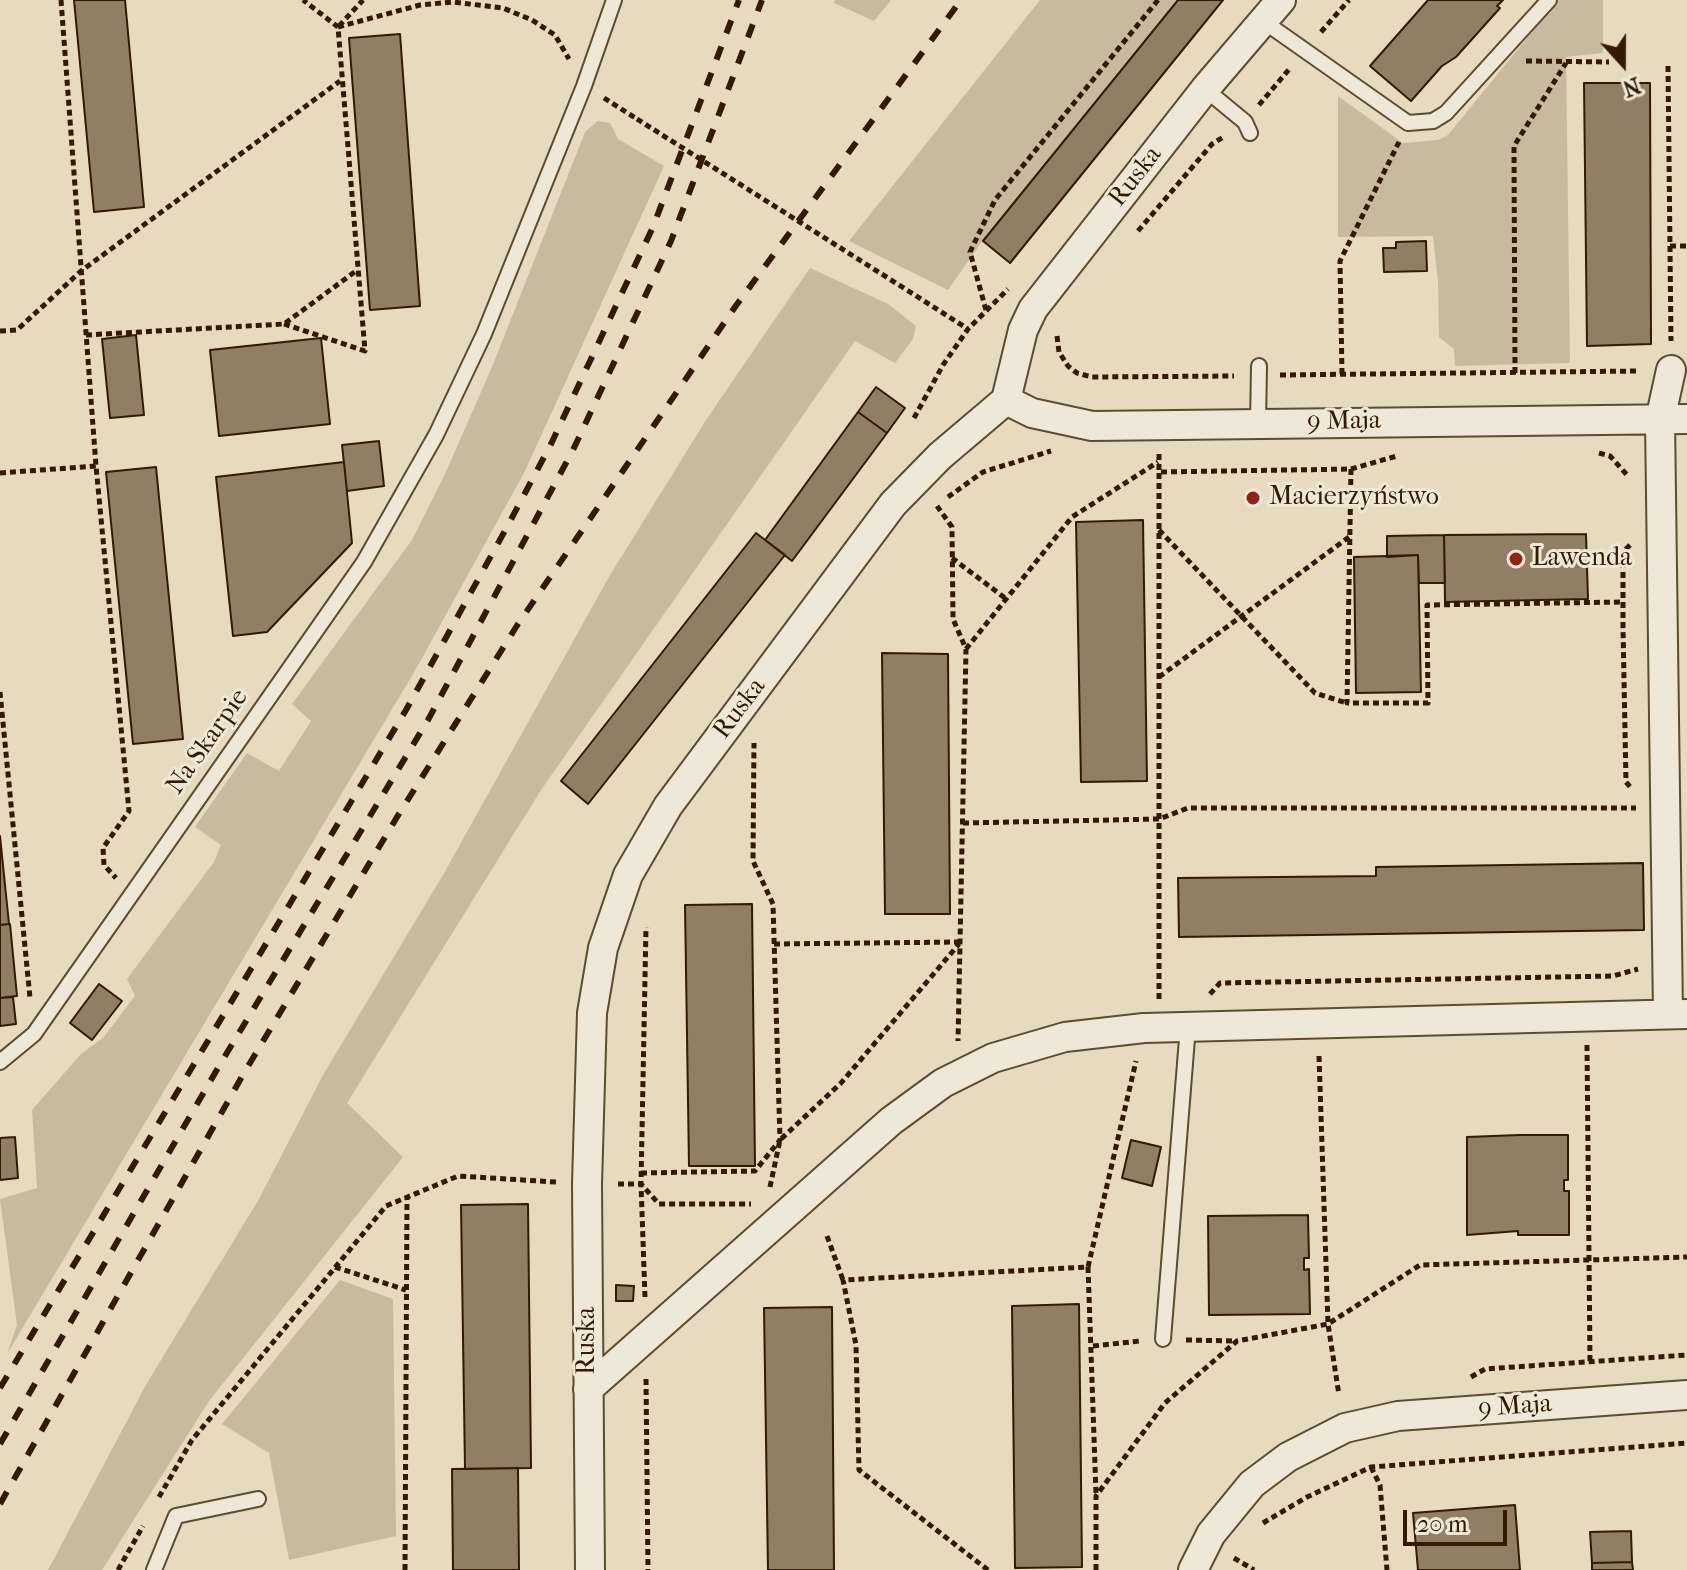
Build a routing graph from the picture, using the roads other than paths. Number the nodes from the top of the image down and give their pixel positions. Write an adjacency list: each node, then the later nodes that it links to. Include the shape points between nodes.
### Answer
1 (614, 0): 13 (lane, Na Skarpie, via 484,334 436,435 364,562 34,1034)
2 (1549, 0): 3 (lane, via 1446,113 1433,121 1408,123 1303,52)
3 (1272, 10): 4 (street, Ruska)
4 (1205, 89): 5 (lane); 8 (street, Ruska, via 1033,309)
5 (1248, 128)
6 (1671, 370): 9 (street)
7 (1259, 371): 10 (lane)
8 (1006, 400): 10 (street, 9 Maja, via 1032,413 1092,426); 15 (street, Ruska, via 893,504 668,806 628,875 595,982 587,1184)
9 (1673, 419): 10 (street, 9 Maja); 11 (street)
10 (1258, 424)
11 (1678, 1014): 12 (street)
12 (1188, 1026): 14 (lane); 15 (street, via 1041,1042 943,1083 871,1137)
13 (0, 1062)
14 (1163, 1339)
15 (588, 1389): 19 (street, Ruska)
16 (1687, 1395): 20 (street, 9 Maja, via 1398,1416 1345,1428 1295,1453 1252,1484 1211,1534)
17 (258, 1499): 18 (lane, via 176,1516)
18 (154, 1570)
19 (590, 1570)
20 (1193, 1570)

